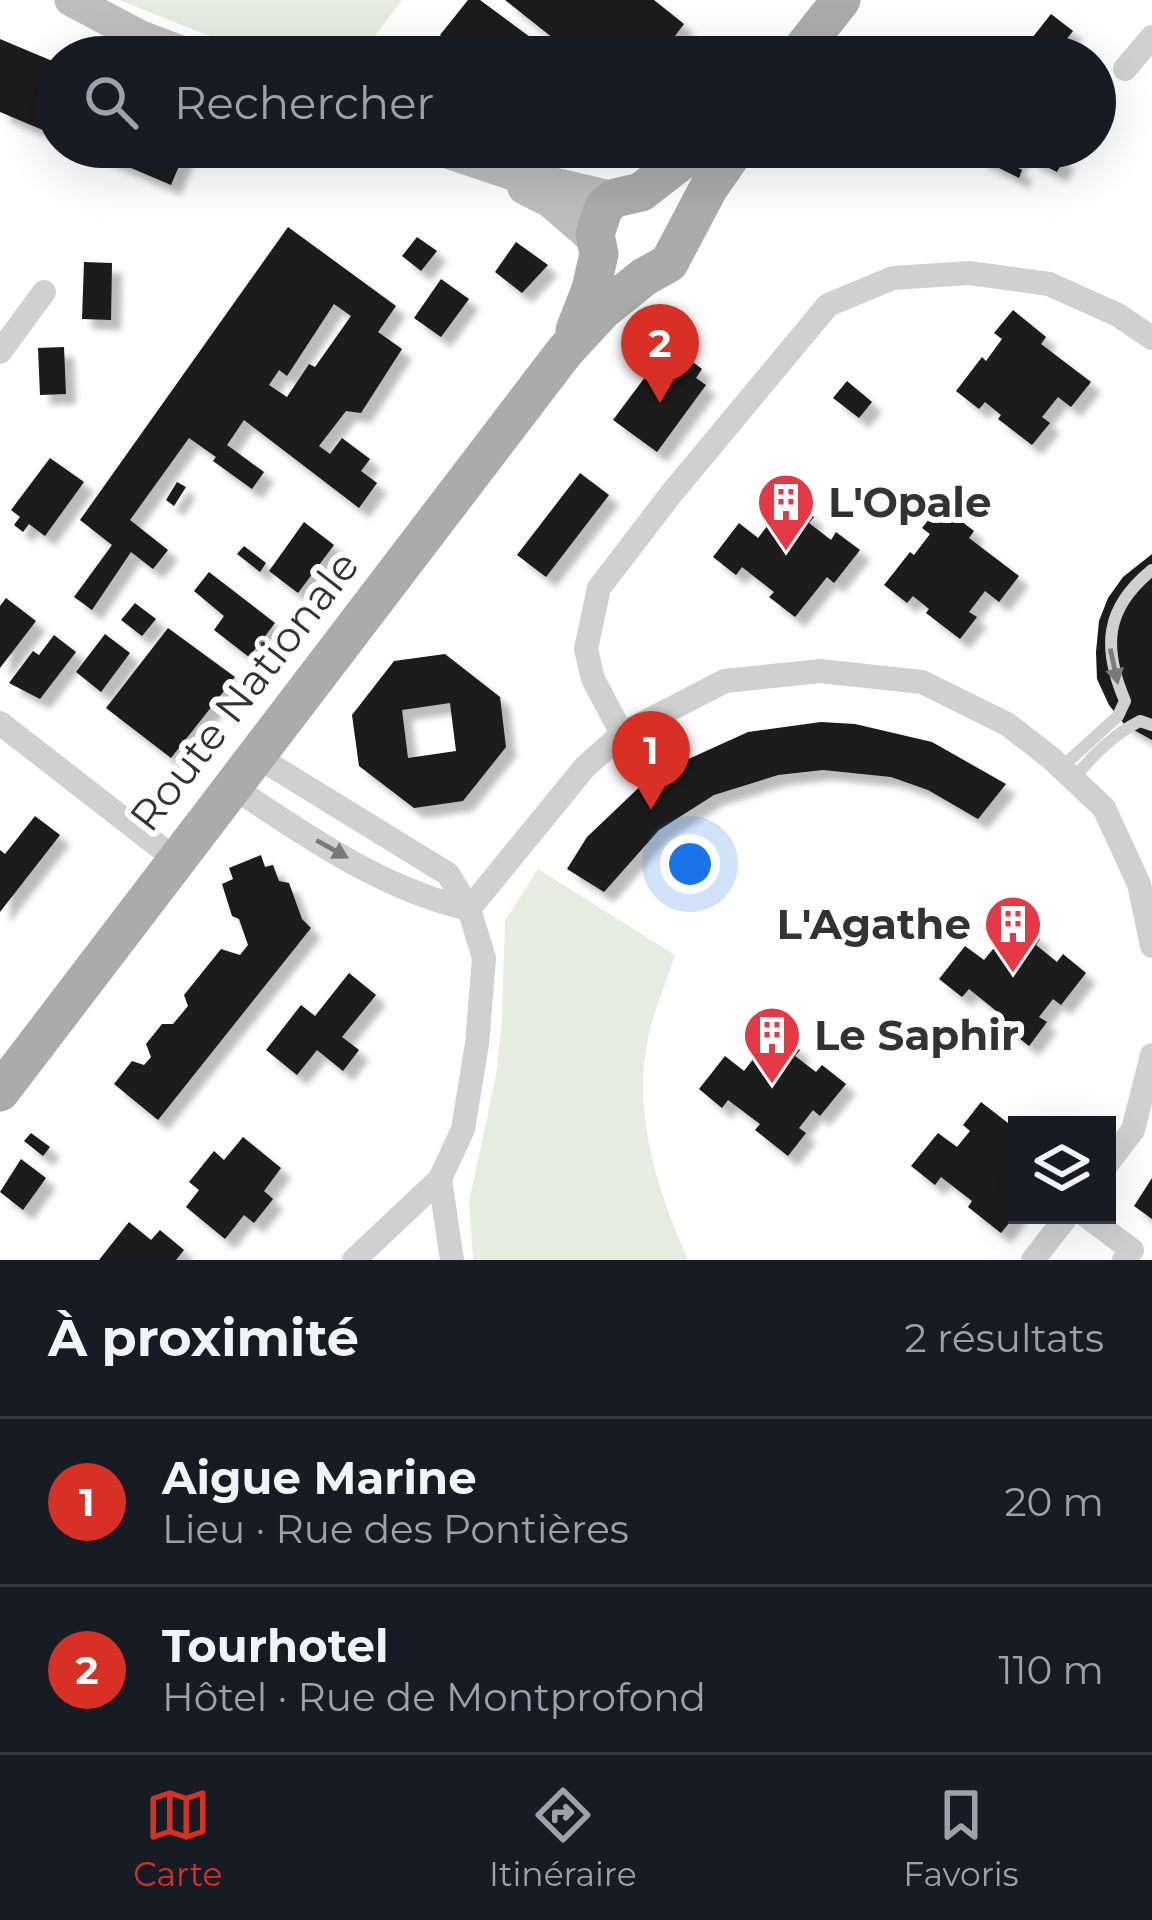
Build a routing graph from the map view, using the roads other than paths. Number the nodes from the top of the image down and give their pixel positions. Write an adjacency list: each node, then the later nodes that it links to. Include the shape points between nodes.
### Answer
1 (71, 0): 3 (street)
2 (841, 0): 4 (main road)
3 (137, 36)
4 (813, 36)
5 (1152, 37): 6 (street)
6 (1125, 69)
7 (484, 168): 13 (street, via 550,201)
8 (498, 168): 11 (street)
9 (668, 168): 11 (main road, Route Nationale)
10 (724, 168): 12 (main road, Route Nationale)
11 (628, 195): 12 (main road, via 654,195 674,213); 13 (main road, Route Nationale, via 597,220)
12 (680, 239): 14 (main road, Route Nationale, via 669,263)
13 (597, 247): 14 (main road, via 615,271); 17 (main road, Route Nationale, via 584,312)
14 (644, 277): 17 (main road, Route Nationale)
15 (44, 292): 18 (street)
16 (1152, 338): 22 (street, via 1049,284 969,273 893,278 828,305 599,588 586,649)
17 (566, 351): 23 (main road, Route Nationale)
18 (0, 352)
19 (1152, 570): 24 (lane, one-way to 24, via 1114,618 1109,650 1125,701)
20 (0, 723): 25 (street)
21 (1152, 725): 24 (lane, via 1130,726)
22 (622, 734): 24 (street, via 725,681 820,671 922,682 1007,724); 26 (street)
23 (244, 771): 25 (main road, Route Nationale); 26 (street, via 448,874); 26 (street, one-way to 26, via 285,822 402,888)
24 (1068, 773): 27 (street, via 1104,808 1139,884)
25 (175, 859): 29 (main road, Route Nationale)
26 (469, 909): 31 (street, via 484,958 477,1044 463,1129)
27 (1152, 946)
28 (1152, 1055): 30 (street, via 1133,1130)
29 (0, 1092)
30 (1116, 1152)
31 (440, 1179): 34 (street); 35 (street)
32 (1061, 1224): 36 (street)
33 (1097, 1224): 37 (street, via 1132,1250)
34 (354, 1260)
35 (452, 1260)
36 (1034, 1260)
37 (1124, 1260)

